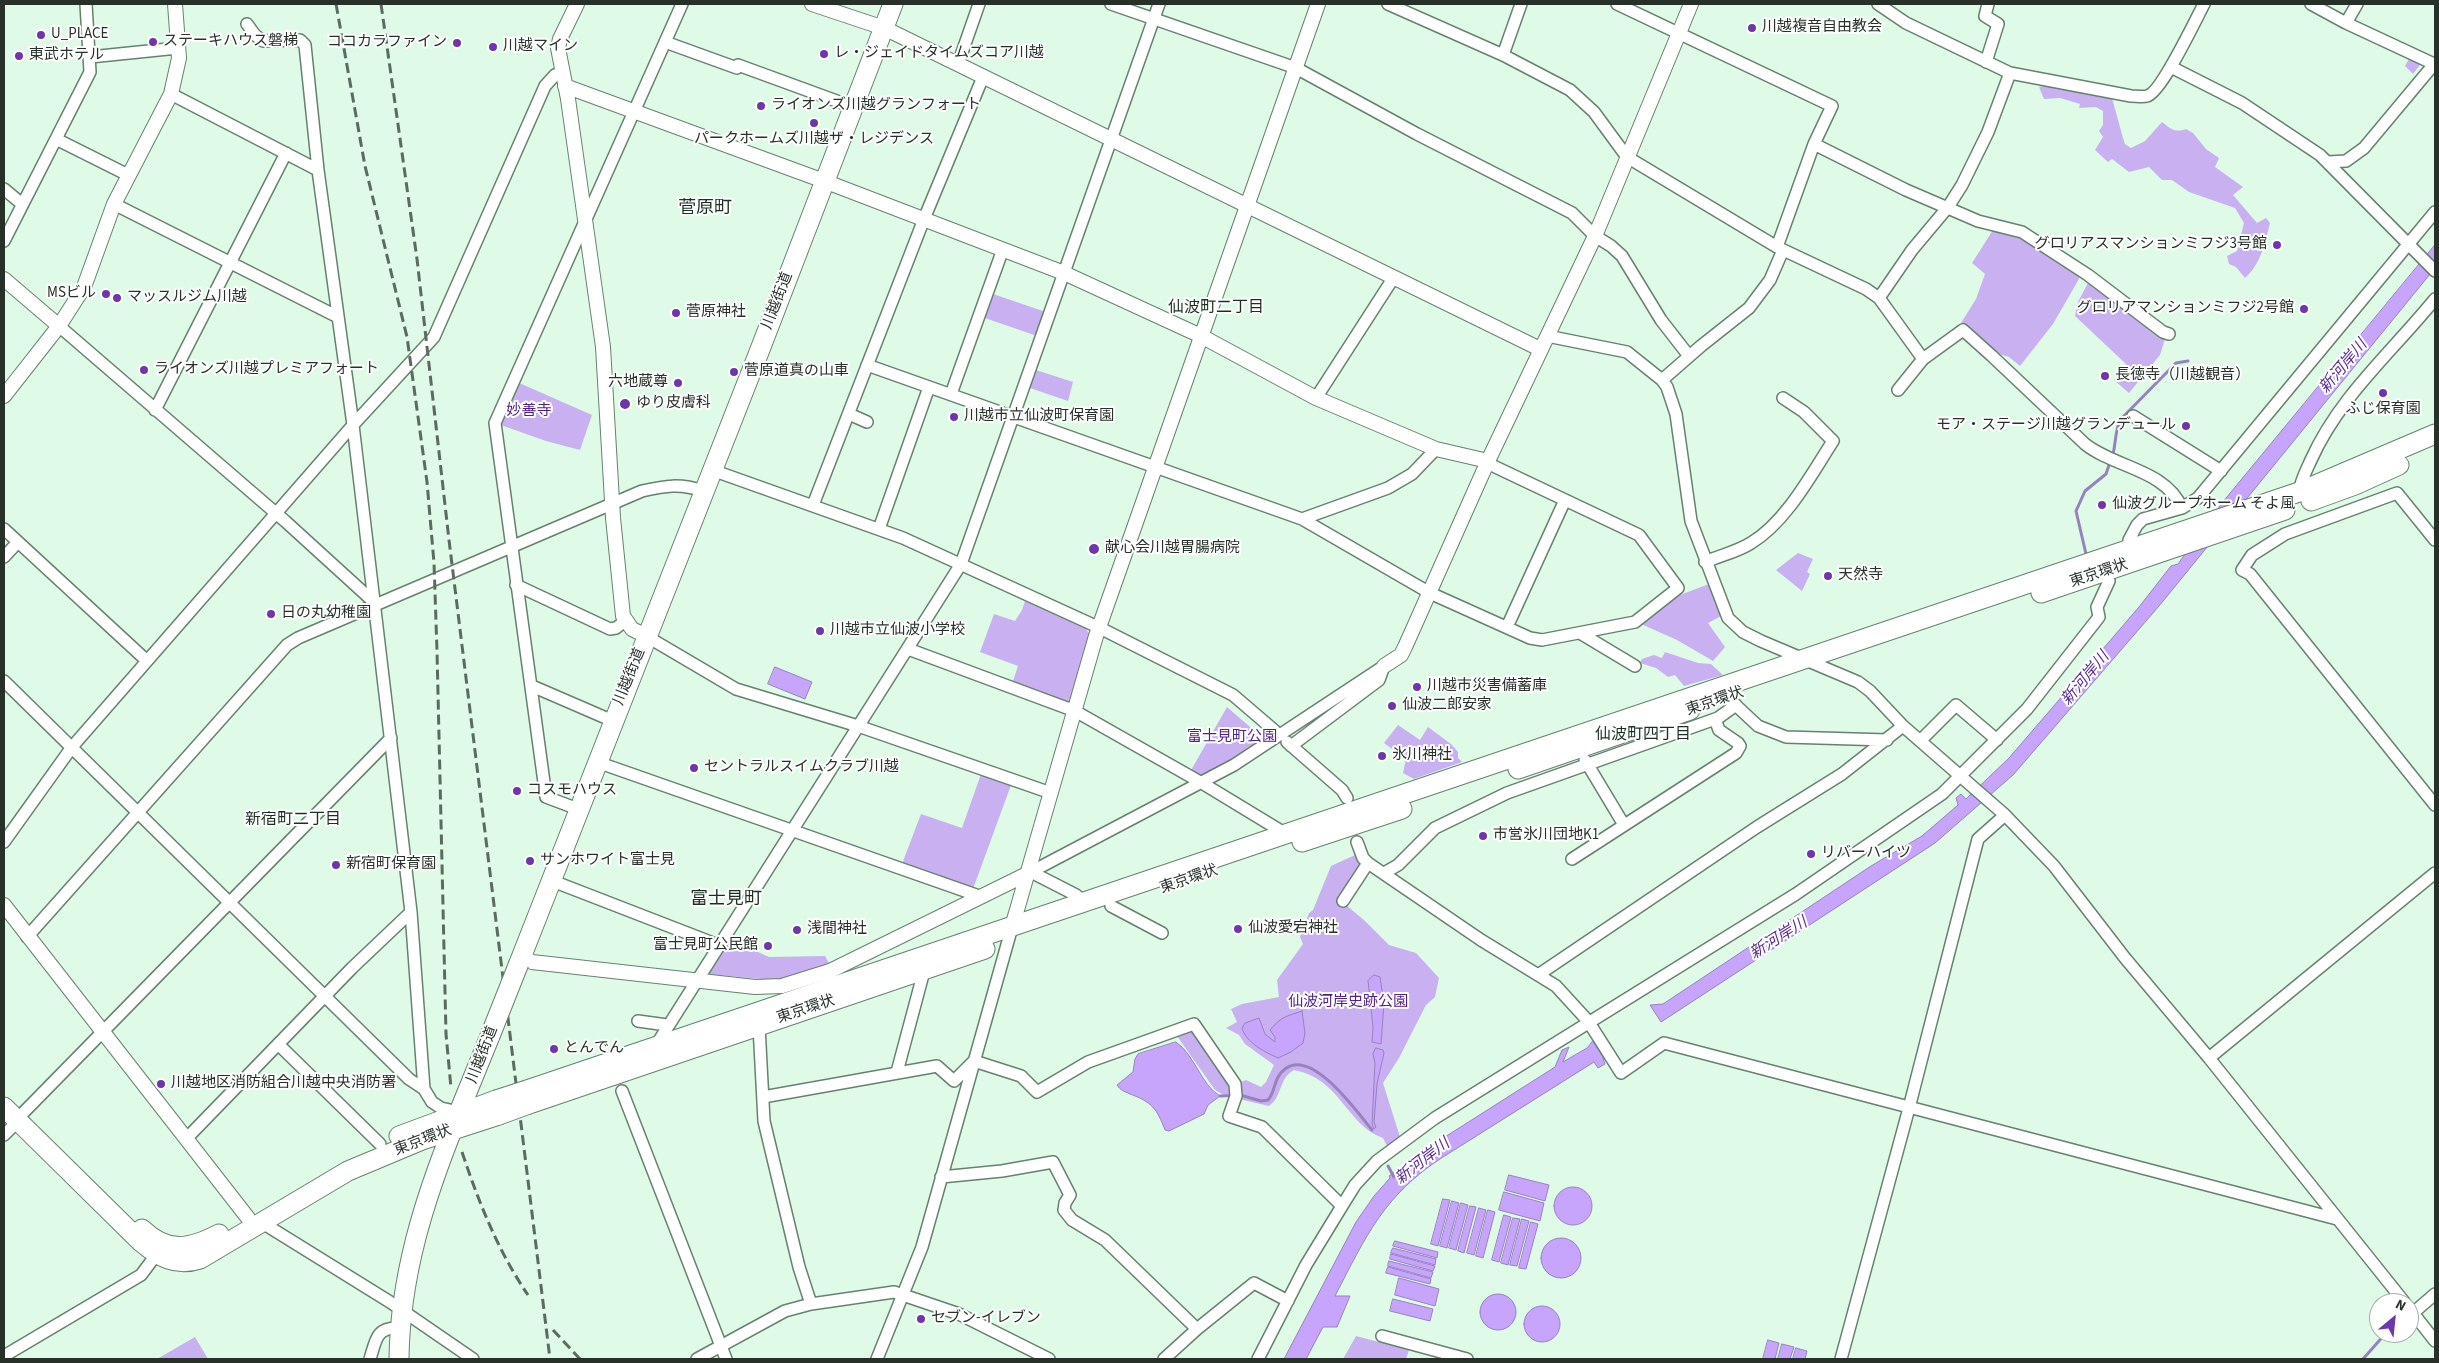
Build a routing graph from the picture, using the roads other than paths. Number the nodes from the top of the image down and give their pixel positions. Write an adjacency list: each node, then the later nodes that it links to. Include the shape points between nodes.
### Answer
1 (86, 4): 28 (street)
2 (175, 4): 26 (street)
3 (577, 4): 36 (street, via 558,48)
4 (682, 4): 25 (street)
5 (812, 4): 23 (street)
6 (893, 4): 23 (main road, 川越街道)
7 (979, 4): 31 (street)
8 (1111, 4): 20 (street)
9 (1159, 4): 20 (street)
10 (1318, 4): 33 (street)
11 (1388, 4): 27 (street)
12 (1520, 4): 27 (street)
13 (1617, 4): 24 (street)
14 (1691, 4): 24 (street)
15 (1878, 4): 29 (street, via 1906,23)
16 (1988, 4): 29 (street, via 1985,16 1998,24)
17 (2204, 4): 32 (street)
18 (2311, 4): 22 (street)
19 (2358, 4): 22 (street)
20 (1154, 19): 33 (street); 41 (street)
21 (247, 24): 46 (street, via 263,41 304,42)
22 (2346, 24): 30 (street)
23 (884, 28): 31 (street); 38 (main road, 川越街道)
24 (1678, 33): 42 (street, via 1832,106); 44 (street)
25 (665, 42): 38 (street); 39 (street)
26 (178, 48): 28 (street); 37 (street, via 178,70)
27 (1503, 55): 44 (street, via 1570,90 1594,112)
28 (90, 57): 40 (street, via 90,72)
29 (1986, 62): 34 (street)
30 (2435, 63): 45 (street, via 2364,148 2346,161)
31 (958, 64): 35 (street)
32 (2171, 67): 34 (street, via 2147,96 2131,96); 45 (street, via 2242,103)
33 (1296, 68): 52 (street); 57 (street, via 1572,213)
34 (2010, 73): 53 (street, via 1988,132)
35 (983, 77): 41 (street); 55 (street)
36 (564, 79): 39 (street); 56 (street); 90 (street, via 550,80 538,102 434,337)
37 (171, 94): 43 (street); 47 (street)
38 (853, 107): 48 (main road, 川越街道)
39 (633, 111): 48 (street); 56 (street)
40 (56, 138): 47 (street); 50 (street)
41 (1111, 139): 52 (street); 64 (street)
42 (1814, 144): 53 (street); 60 (street)
43 (286, 153): 46 (street); 62 (street)
44 (1627, 157): 57 (street); 60 (street)
45 (2328, 162): 59 (street)
46 (318, 170): 69 (street)
47 (128, 175): 51 (street)
48 (824, 181): 55 (street); 96 (main road, 川越街道)
49 (4, 189): 50 (street)
50 (22, 204): 58 (street)
51 (114, 204): 62 (street); 70 (street, via 84,287)
52 (1248, 206): 65 (street); 72 (street)
53 (1948, 207): 67 (street, via 1912,250); 71 (street, via 1991,225 2022,232)
54 (2435, 212): 59 (street)
55 (924, 219): 61 (street); 77 (street)
56 (585, 221): 101 (street, via 603,347); 111 (street, via 494,423)
57 (1595, 236): 73 (street); 75 (street, via 1622,256 1661,320)
58 (4, 241)
59 (2411, 246): 63 (street); 97 (street)
60 (1780, 248): 67 (street); 75 (street, via 1770,280 1749,308)
61 (1003, 249): 64 (street); 81 (street)
62 (230, 264): 69 (street); 85 (street)
63 (2435, 271)
64 (1064, 273): 72 (street); 88 (street)
65 (1394, 277): 74 (street); 83 (street)
66 (4, 279): 70 (street)
67 (1879, 298): 76 (street)
68 (2435, 299): 99 (street, via 2338,411 2320,440)
69 (338, 317): 90 (street)
70 (58, 326): 82 (street); 85 (street)
71 (2169, 334)
72 (1201, 336): 83 (street); 95 (street)
73 (1547, 336): 74 (street); 78 (street, via 1626,352)
74 (1540, 349): 94 (street)
75 (1689, 356): 78 (street)
76 (1923, 359): 80 (street); 103 (street, via 1963,330 2085,444 2097,453 2130,465 2174,492)
77 (868, 365): 79 (street); 86 (street)
78 (1662, 380): 113 (street, via 1676,414 1691,521)
79 (930, 387): 81 (street); 107 (street)
80 (1898, 390)
81 (951, 394): 88 (street)
82 (4, 396)
83 (1316, 398): 93 (street)
84 (1783, 398): 113 (street, via 1804,412 1833,441 1794,502 1775,522 1753,542)
85 (155, 410): 104 (street)
86 (849, 414): 89 (street); 102 (street)
87 (2133, 416): 97 (street)
88 (1013, 417): 95 (street); 114 (street)
89 (867, 422)
90 (353, 425): 104 (street); 118 (street)
91 (2435, 434): 99 (main road, 東京環状)
92 (2435, 446): 126 (main road, 東京環状, via 2355,485 2255,521)
93 (1436, 449): 94 (street); 105 (street, via 1412,474 1388,488)
94 (1488, 462): 100 (street); 117 (street)
95 (1156, 466): 105 (street); 121 (street)
96 (712, 470): 98 (main road, 川越街道); 102 (street)
97 (2221, 471): 103 (street, via 2198,498)
98 (703, 491): 101 (street, via 687,485 667,486 642,491); 123 (main road, 川越街道)
99 (2299, 492): 126 (main road, 東京環状, via 1886,631)
100 (1565, 500): 120 (street); 122 (street, via 1639,535 1678,588 1635,622)
101 (613, 503): 111 (street); 119 (street)
102 (814, 505): 107 (street)
103 (2182, 508): 108 (street, via 2143,519)
104 (276, 513): 118 (street); 125 (street)
105 (1302, 519): 117 (street)
106 (4, 529): 110 (street)
107 (879, 529): 114 (street)
108 (2129, 540)
109 (2435, 540): 149 (street, via 2397,492 2285,534 2252,555 2242,570 2250,574)
110 (18, 542): 112 (street); 125 (street)
111 (512, 547): 116 (street); 118 (street)
112 (4, 556)
113 (1705, 562): 126 (street, via 1728,618 1743,632)
114 (961, 564): 121 (street); 124 (street)
115 (2109, 581): 140 (street, via 2098,607 2101,616 2027,709)
116 (516, 585): 119 (street, via 610,629); 130 (street)
117 (1430, 593): 120 (street); 127 (street, via 1401,655)
118 (375, 603): 138 (street); 151 (street, via 287,645)
119 (624, 621): 123 (street)
120 (1508, 627): 122 (street, via 1542,640)
121 (1100, 628): 132 (street); 137 (street, via 1233,695)
122 (1580, 632): 128 (street)
123 (646, 636): 134 (main road, 川越街道); 135 (street, via 736,689)
124 (908, 649): 132 (street); 135 (street)
125 (146, 660): 142 (street)
126 (1813, 662): 131 (main road, 東京環状); 136 (street, via 1864,687); 155 (main road, 東京環状, via 1650,710)
127 (1384, 666): 146 (street, via 1256,752); 148 (street, via 1379,680 1288,743)
128 (1634, 666)
129 (4, 681): 142 (street)
130 (532, 686): 134 (street); 150 (street, via 546,797)
131 (1732, 701): 133 (street); 139 (street, via 1758,726 1786,737); 143 (main road, 東京環状)
132 (1075, 711): 146 (street); 147 (street)
133 (1715, 719): 143 (street); 153 (street, via 1719,730 1740,746 1736,753)
134 (613, 721): 144 (main road, 川越街道)
135 (858, 726): 147 (street); 154 (street)
136 (1903, 726): 139 (street); 141 (street)
137 (1275, 731)
138 (391, 738): 167 (street); 170 (street)
139 (1887, 740): 177 (street, via 1842,774)
140 (1997, 740): 141 (street, via 1956,705); 145 (street)
141 (1920, 742): 145 (street)
142 (72, 747): 151 (street); 156 (street)
143 (1584, 757): 153 (street); 161 (street, via 1435,828 1398,866); 169 (main road, 東京環状)
144 (597, 762): 150 (main road, 川越街道); 154 (street)
145 (1961, 777): 152 (street); 181 (street, via 1921,809 1796,894)
146 (1202, 783): 155 (street); 160 (street)
147 (1050, 793): 160 (street)
148 (1347, 798)
149 (2435, 805)
150 (578, 809): 163 (main road, 川越街道)
151 (137, 811): 167 (street); 173 (street)
152 (2003, 814): 187 (street, via 2054,866 2125,958); 196 (street, via 1978,839)
153 (1624, 826): 158 (street)
154 (792, 830): 164 (street); 174 (street)
155 (1286, 834): 166 (main road, 東京環状)
156 (4, 842)
157 (1357, 842): 159 (street, via 1362,858)
158 (1572, 859)
159 (1368, 863): 161 (street); 165 (street)
160 (1029, 873): 164 (street); 166 (street); 172 (street)
161 (1384, 873): 177 (street, via 1481,940)
162 (2435, 873): 187 (street)
163 (550, 880): 174 (street); 175 (main road, 川越街道)
164 (982, 897): 178 (street, via 837,968 794,983 755,987)
165 (1343, 901)
166 (1084, 902): 172 (main road, 東京環状)
167 (232, 903): 179 (street); 184 (street)
168 (4, 905): 173 (street)
169 (1111, 906): 171 (street); 172 (main road, 東京環状)
170 (411, 912): 179 (street); 190 (street)
171 (1162, 933)
172 (1010, 934): 176 (main road, 東京環状); 186 (main road, 東京環状); 188 (street)
173 (27, 936): 184 (street)
174 (718, 945): 178 (street)
175 (520, 959): 178 (street); 198 (main road, 川越街道, bridge)
176 (924, 971): 183 (main road, 東京環状); 189 (street)
177 (1538, 974): 181 (street, via 1570,1000)
178 (696, 980): 182 (street)
179 (326, 996): 185 (street); 190 (street, via 409,1079)
180 (638, 1021): 182 (street)
181 (1588, 1022): 196 (street, via 1621,1073 1664,1043); 205 (street, via 1435,1118 1392,1149 1361,1178)
182 (667, 1025): 186 (street)
183 (760, 1026): 193 (main road, 東京環状); 194 (street)
184 (103, 1034): 197 (street); 200 (street)
185 (278, 1044): 200 (street); 201 (street)
186 (654, 1048): 193 (main road, 東京環状)
187 (2209, 1058): 206 (street)
188 (974, 1061): 189 (street, via 954,1081 936,1066); 204 (street); 205 (street, via 1021,1076 1037,1092 1088,1062 1194,1024 1235,1084 1236,1096 1223,1118 1262,1127)
189 (897, 1072): 194 (street)
190 (424, 1089): 198 (street, via 432,1102)
191 (622, 1091): 220 (street)
192 (4, 1093): 197 (main road, 東京環状)
193 (528, 1097): 198 (main road, 東京環状, bridge)
194 (763, 1097): 213 (street, via 769,1148)
195 (4, 1107): 197 (main road, 東京環状)
196 (1909, 1108): 206 (street); 232 (street)
197 (21, 1116): 199 (street); 207 (main road, 東京環状, via 145,1232 164,1244 196,1246); 208 (main road, 東京環状)
198 (456, 1121): 201 (main road, 東京環状); 202 (main road, 東京環状); 203 (main road, 川越街道)
199 (4, 1135)
200 (186, 1139): 207 (street)
201 (380, 1144): 207 (main road, 東京環状)
202 (409, 1145): 203 (main road, via 430,1155); 207 (main road, 東京環状, via 348,1171)
203 (436, 1172): 215 (main road, 川越街道, via 415,1239)
204 (940, 1177): 209 (street, via 922,1246); 217 (street, via 1053,1162 1070,1195 1064,1210 1072,1220 1105,1240)
205 (1342, 1206): 212 (street)
206 (2337, 1219): 210 (street)
207 (254, 1220): 208 (main road, 東京環状, via 200,1259 179,1263); 215 (street)
208 (156, 1254): 221 (street, via 141,1275)
209 (904, 1293): 213 (street); 227 (street); 228 (street, via 958,1314)
210 (2397, 1293)
211 (2435, 1294): 214 (street)
212 (1288, 1301): 217 (street, via 1254,1283); 230 (street)
213 (811, 1304): 220 (street, via 780,1312)
214 (2419, 1305)
215 (400, 1319): 222 (street, via 378,1334); 223 (main road, 川越街道); 224 (street)
216 (2419, 1320): 219 (street)
217 (1197, 1329): 229 (street)
218 (1382, 1336): 231 (street)
219 (2435, 1341)
220 (720, 1346): 225 (street); 226 (street)
221 (4, 1356)
222 (370, 1359)
223 (399, 1359)
224 (473, 1359)
225 (697, 1359)
226 (726, 1359)
227 (877, 1359)
228 (1048, 1359)
229 (1164, 1359)
230 (1258, 1359)
231 (1467, 1359)
232 (1841, 1359)

